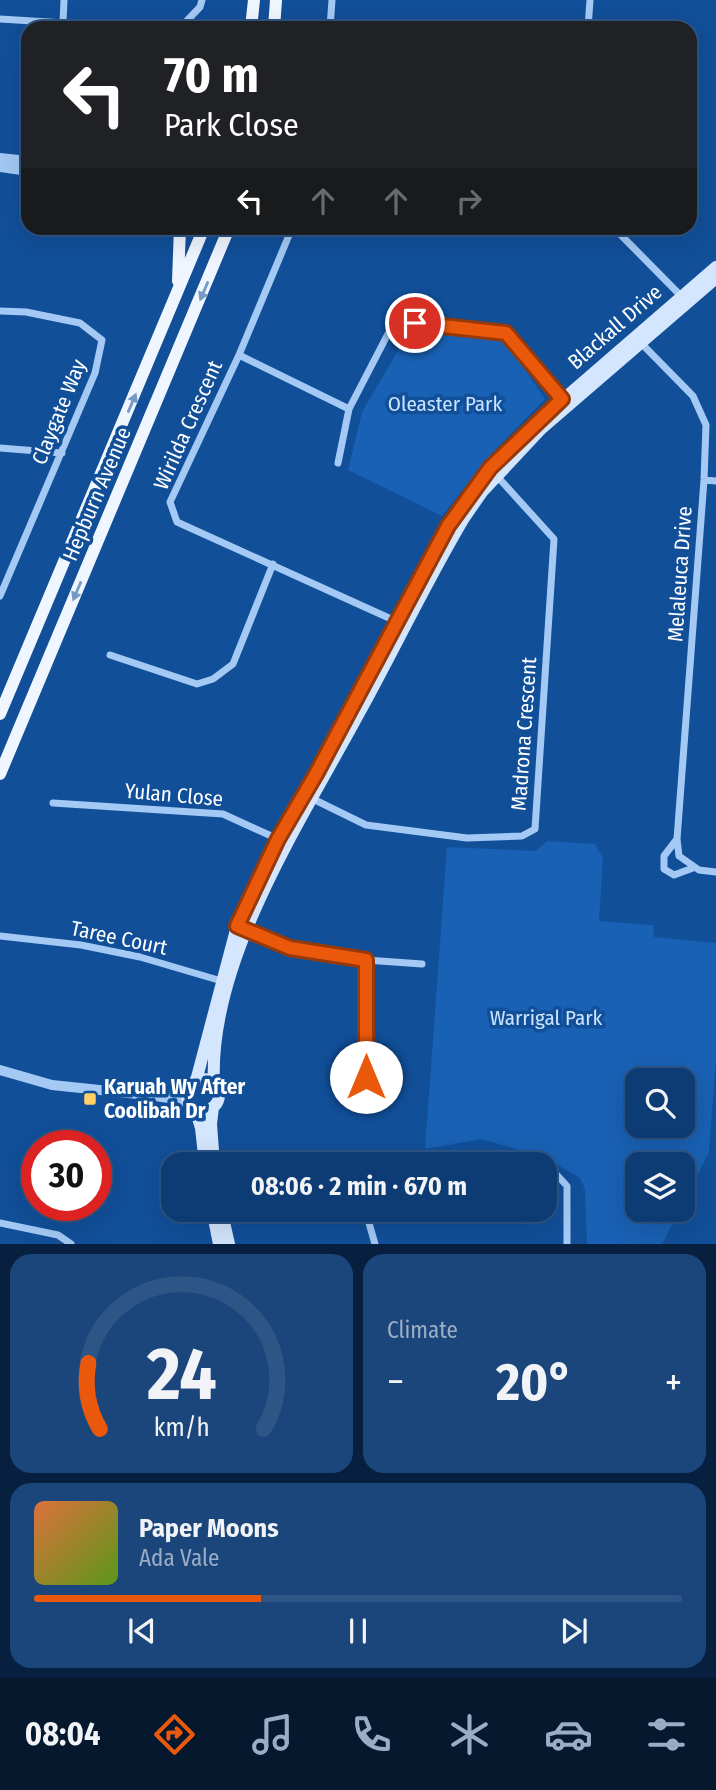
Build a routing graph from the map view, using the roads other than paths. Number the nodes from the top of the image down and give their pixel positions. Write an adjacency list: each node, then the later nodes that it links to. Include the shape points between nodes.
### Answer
1 (64, 0): 9 (street)
2 (202, 0): 10 (street)
3 (254, 0): 11 (main road)
4 (276, 0): 12 (main road)
5 (332, 0): 13 (street)
6 (590, 0): 14 (street)
7 (0, 19): 8 (street)
8 (42, 21)
9 (63, 21)
10 (187, 21)
11 (252, 21)
12 (274, 21)
13 (330, 21)
14 (588, 21)
15 (0, 158): 16 (street)
16 (21, 160)
17 (0, 167): 18 (street)
18 (21, 170)
19 (180, 235): 27 (main road)
20 (201, 235): 27 (main road, Hepburn Avenue)
21 (226, 235): 46 (main road, Hepburn Avenue, one-way to 46)
22 (289, 235): 30 (street, Wirilda Crescent)
23 (621, 235): 26 (street)
24 (716, 267): 26 (main road, Blackall Drive)
25 (716, 278): 26 (main road, Blackall Drive)
26 (684, 299): 29 (main road, Blackall Drive)
27 (172, 309): 45 (main road, Hepburn Avenue, one-way to 27)
28 (0, 311): 34 (street, Claygate Way, via 80,323 102,340 95,373)
29 (638, 340): 31 (main road, Blackall Drive); 37 (street, Melaleuca Drive, via 693,396 706,425)
30 (239, 355): 32 (street); 39 (street, Wirilda Crescent, via 170,502 177,522)
31 (565, 402): 32 (street, via 506,333 415,323 391,328); 36 (main road, Blackall Drive)
32 (349, 409): 35 (street)
33 (0, 447): 34 (street)
34 (62, 453): 41 (street, Claygate Way)
35 (338, 463)
36 (494, 471): 43 (main road, Blackall Drive, via 448,526); 47 (street, Madrona Crescent, via 554,539 535,829 522,836 467,838 366,825)
37 (704, 480): 38 (street); 49 (street, Melaleuca Drive)
38 (716, 481)
39 (273, 564): 43 (street, Wirilda Crescent); 44 (street, via 233,664 213,679 197,684)
40 (0, 570): 41 (street)
41 (9, 575): 42 (street, Claygate Way)
42 (0, 596)
43 (401, 624): 47 (main road, Blackall Drive)
44 (110, 654)
45 (0, 714)
46 (0, 774)
47 (309, 797): 50 (main road, Blackall Drive)
48 (52, 803): 50 (street, Yulan Close, via 223,814)
49 (677, 839): 51 (street, via 679,856); 51 (street, Melaleuca Drive, via 664,856 664,869 674,875)
50 (283, 841): 53 (main road, Blackall Drive)
51 (693, 867): 52 (street, Melaleuca Drive)
52 (716, 872)
53 (242, 929): 55 (street, via 290,948); 57 (main road, Blackall Drive)
54 (0, 936): 57 (street, Taree Court, via 81,945)
55 (366, 960): 56 (street); 59 (street)
56 (422, 964)
57 (225, 982): 60 (main road, Blackall Drive); 61 (main road, Blackall Drive)
58 (0, 1070): 62 (street, via 52,1085)
59 (366, 1077)
60 (214, 1083): 61 (main road, via 203,1079); 64 (main road, via 219,1097)
61 (193, 1084): 62 (street); 63 (main road, via 188,1093)
62 (157, 1096): 63 (street)
63 (193, 1105): 64 (main road, via 204,1110); 65 (main road)
64 (214, 1107): 66 (main road)
65 (204, 1152)
66 (213, 1152)
67 (557, 1176): 76 (street, via 568,1186)
68 (215, 1222): 73 (main road)
69 (224, 1222): 74 (main road)
70 (369, 1222): 75 (street)
71 (1, 1225): 72 (street, via 58,1236)
72 (71, 1244)
73 (219, 1244)
74 (229, 1244)
75 (375, 1244)
76 (567, 1244)

